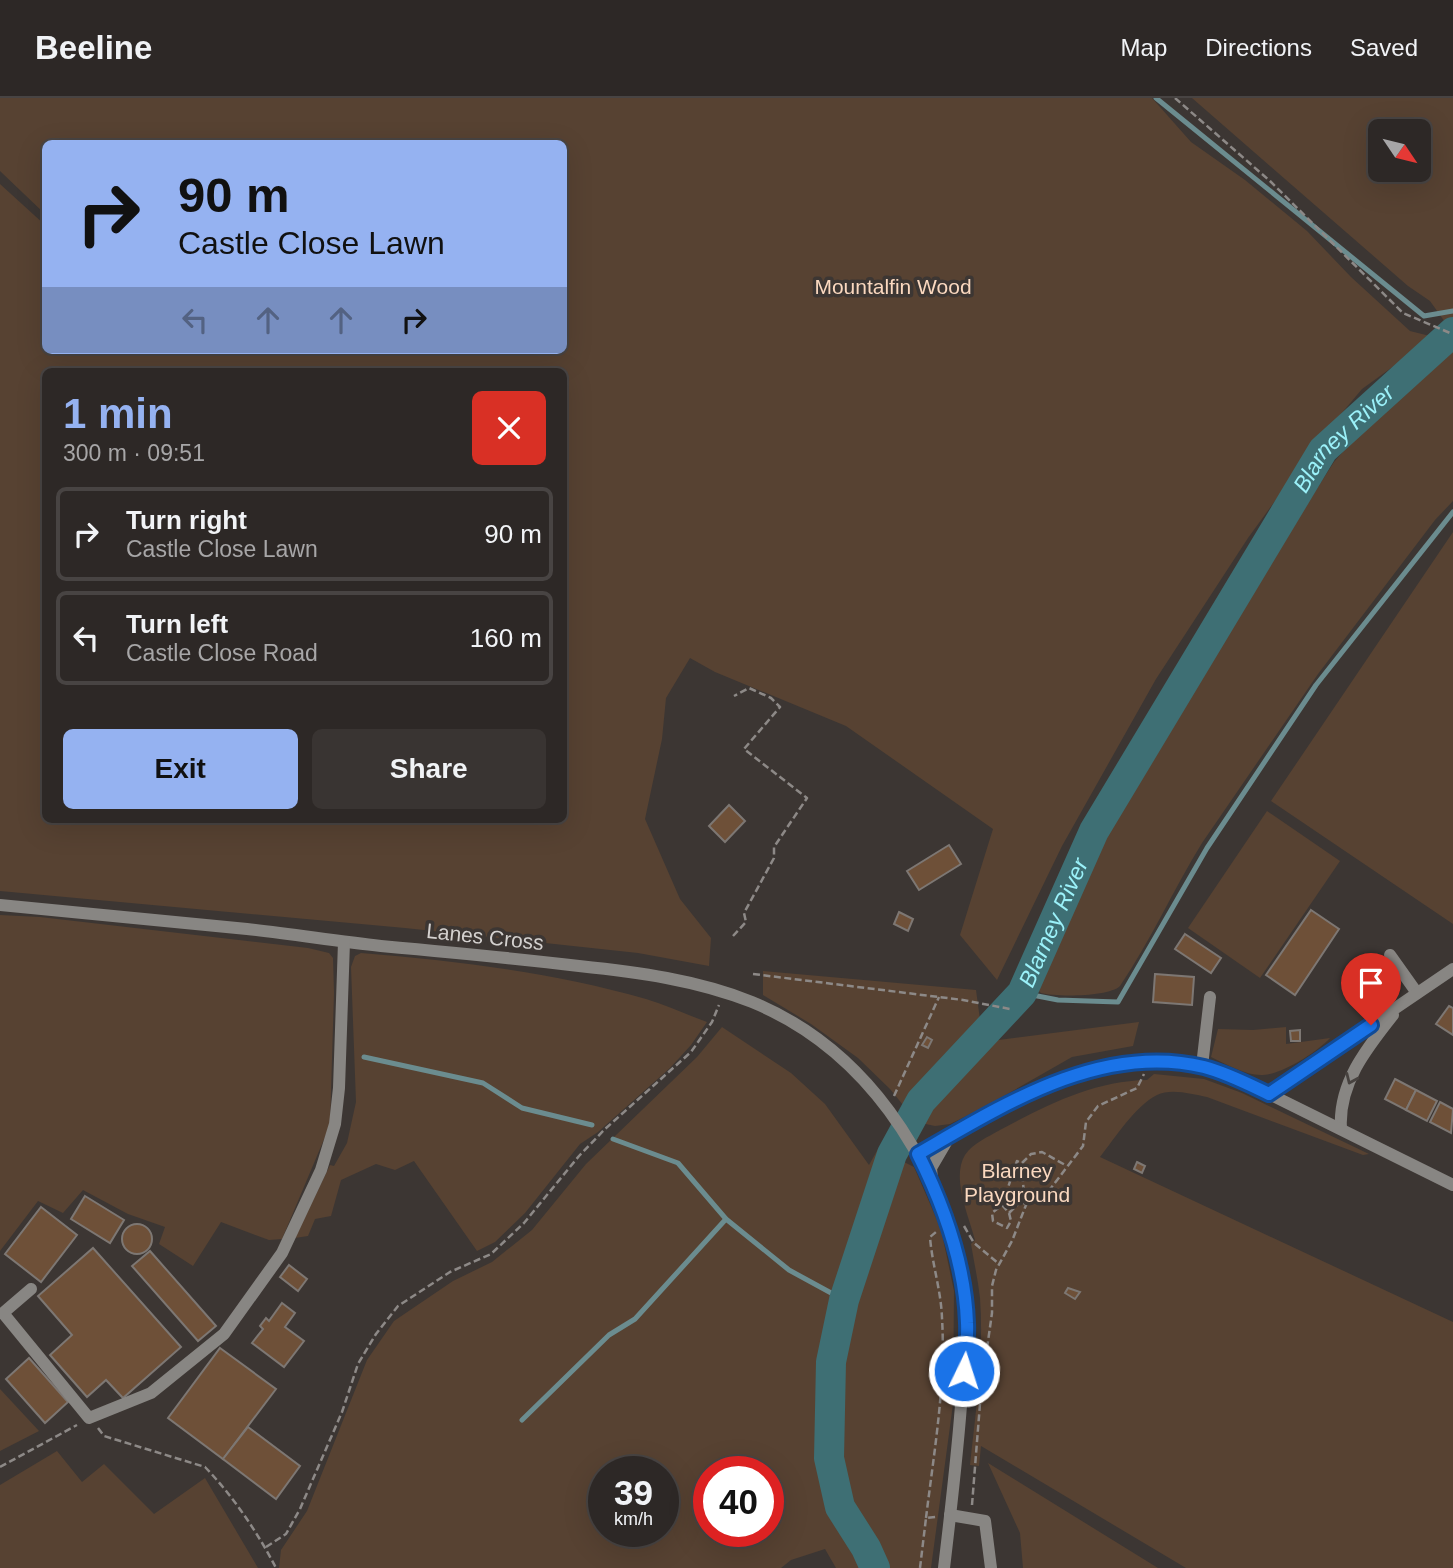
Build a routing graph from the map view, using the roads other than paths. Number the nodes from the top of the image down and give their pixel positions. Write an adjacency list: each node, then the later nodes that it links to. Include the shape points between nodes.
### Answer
1 (0, 905): 2 (street, Lanes Cross)
2 (344, 942): 12 (street, Lanes Cross, via 643,973 754,1003 805,1031 891,1102); 15 (street, via 339,1088 335,1124 321,1170 282,1253 224,1334 151,1393 89,1418 3,1313)
3 (1390, 955): 5 (street)
4 (1453, 969): 5 (street)
5 (1417, 993): 7 (street)
6 (1210, 997): 8 (street)
7 (1403, 1003): 9 (street); 10 (street, one-way to 10, via 1349,1079 1340,1109)
8 (1202, 1066): 9 (street); 11 (street, via 1119,1063 1061,1079)
9 (1269, 1094): 10 (street)
10 (1341, 1129): 14 (street)
11 (950, 1136): 12 (street); 13 (street, via 931,1168)
12 (918, 1154): 13 (street, Lanes Cross)
13 (932, 1183): 16 (street, Lanes Cross, via 961,1273 967,1324)
14 (1453, 1185)
15 (30, 1289)
16 (950, 1516): 17 (street, Lanes Cross); 18 (street, via 985,1521)
17 (944, 1568)
18 (991, 1568)

